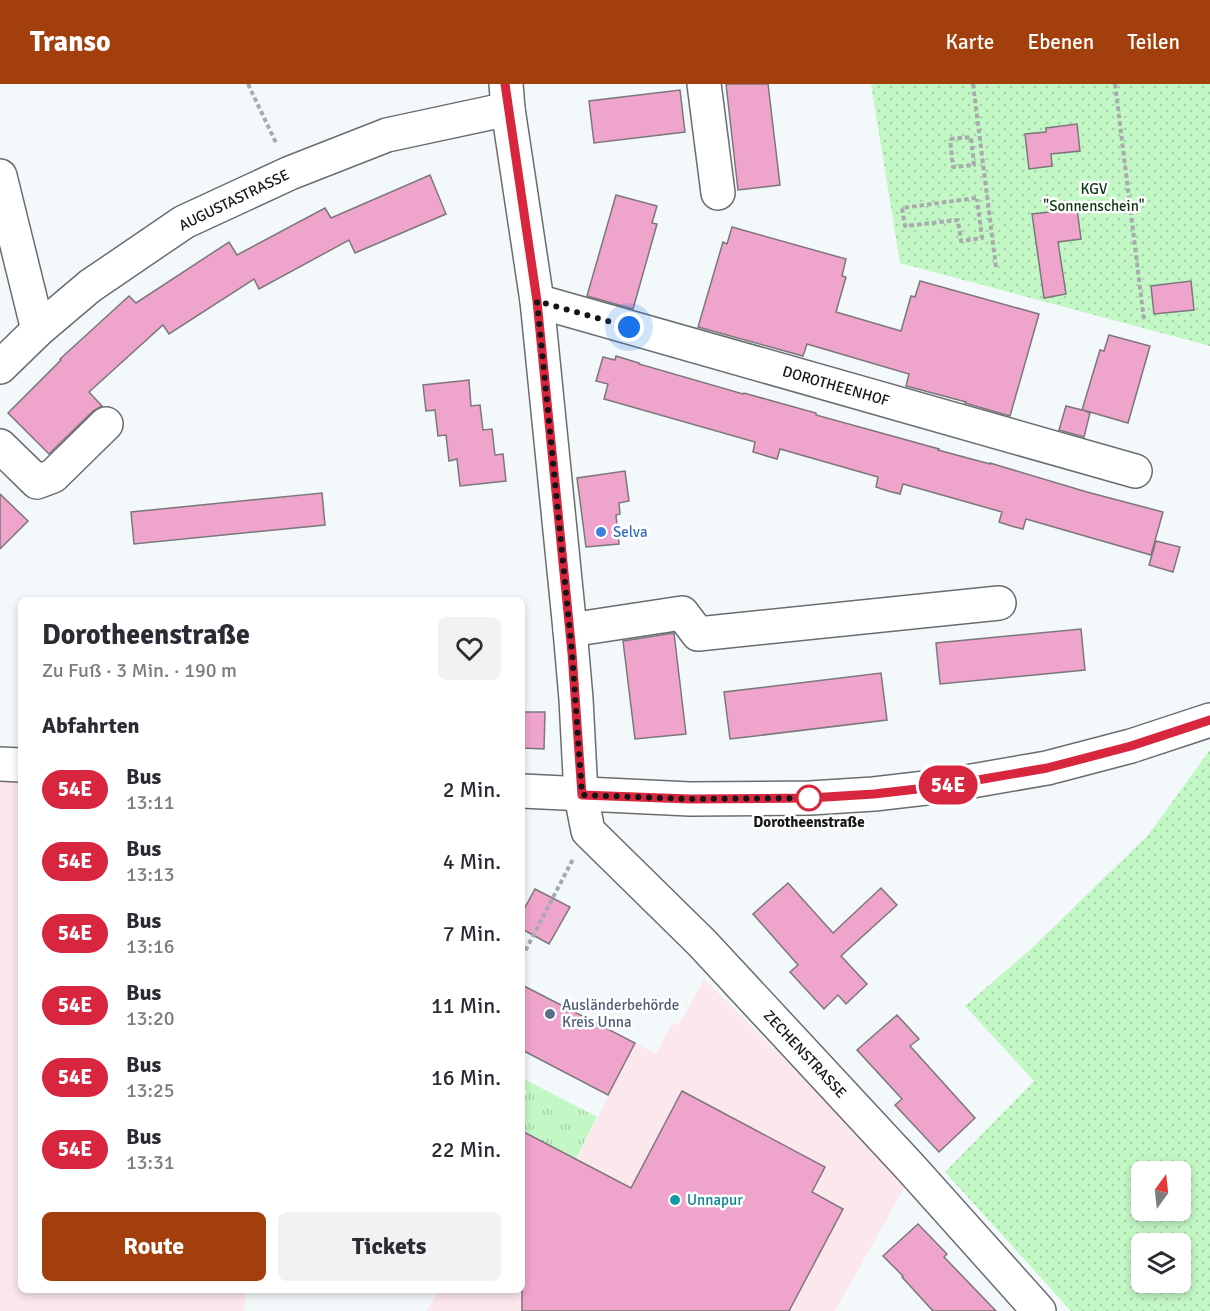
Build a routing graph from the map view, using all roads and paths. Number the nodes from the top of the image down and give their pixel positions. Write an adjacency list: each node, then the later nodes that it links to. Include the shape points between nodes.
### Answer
1 (248, 84): 7 (path)
2 (704, 84): 9 (street)
3 (973, 84): 11 (path)
4 (1114, 84): 13 (path)
5 (506, 92): 7 (street, AUGUSTASTRASSE); 12 (street)
6 (950, 139): 6 (path, via 970,136 974,165 953,167)
7 (290, 173): 14 (street, AUGUSTASTRASSE, via 184,222 90,286)
8 (0, 176): 14 (street)
9 (717, 193)
10 (976, 198): 10 (path, via 982,238 961,241 958,220 905,226 902,208)
11 (996, 267)
12 (537, 301): 18 (street, DOROTHEENHOF); 20 (street)
13 (1144, 320)
14 (38, 330): 15 (street, AUGUSTASTRASSE)
15 (0, 367)
16 (106, 424): 17 (street, via 53,476 37,482)
17 (0, 446)
18 (1135, 471)
19 (999, 603): 20 (street, via 698,634 682,613)
20 (570, 630): 25 (street)
21 (1210, 720): 25 (street, via 1047,768 943,786 810,798)
22 (0, 764): 23 (street)
23 (18, 765)
24 (525, 791): 25 (street)
25 (582, 795): 28 (street, ZECHENSTRASSE, via 588,831 702,943)
26 (556, 890): 27 (path)
27 (525, 951)
28 (1039, 1311)

